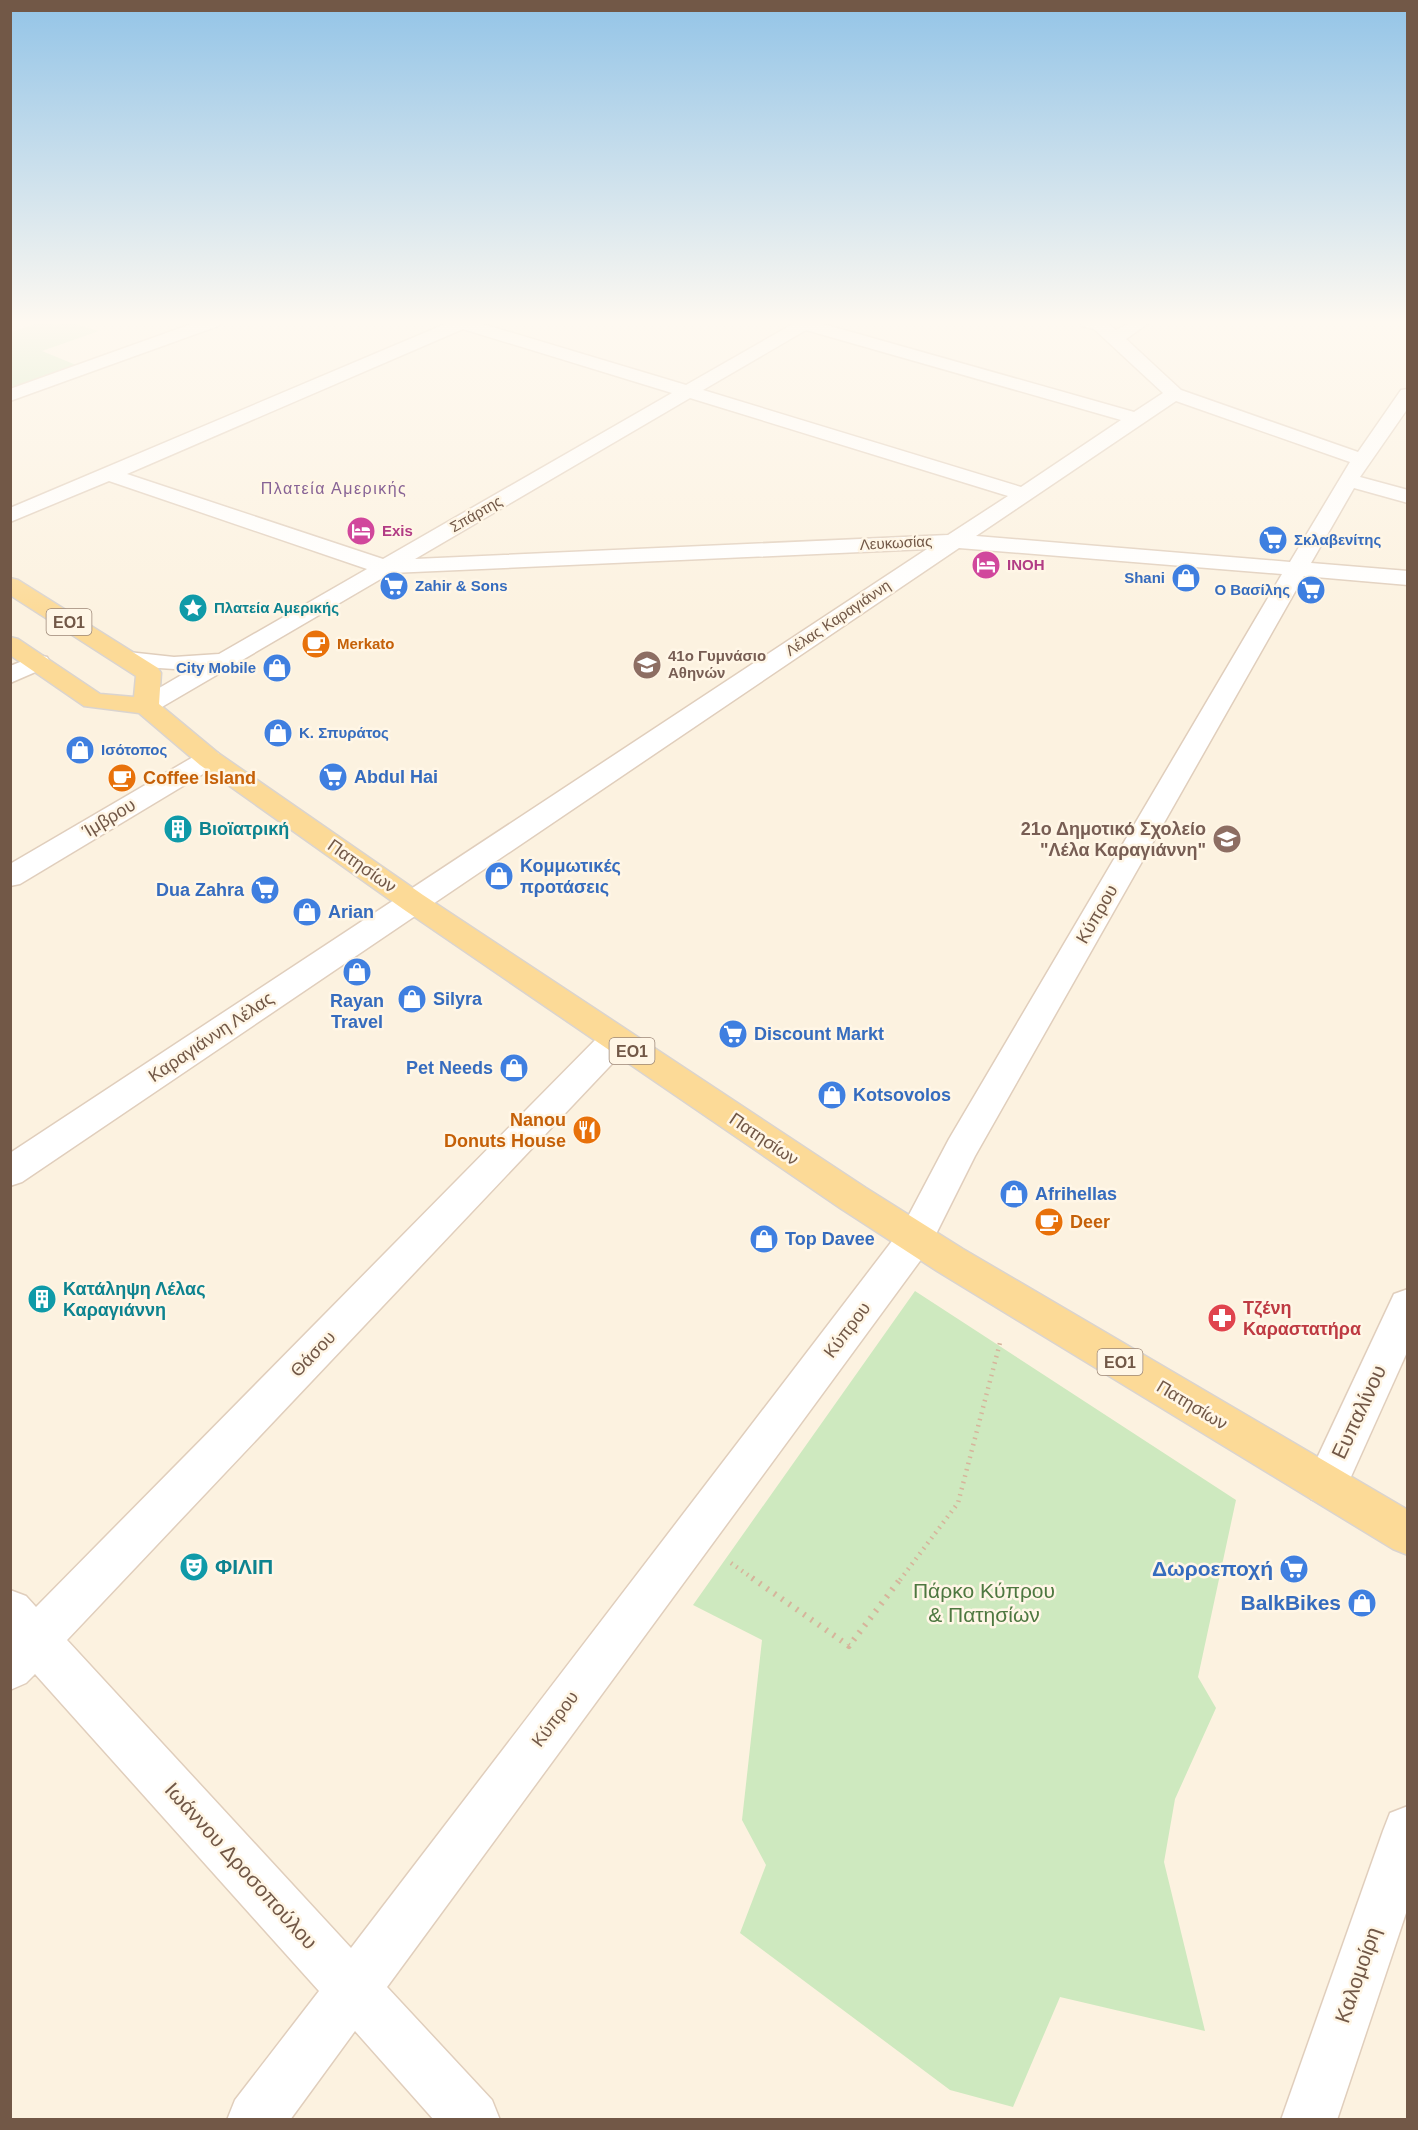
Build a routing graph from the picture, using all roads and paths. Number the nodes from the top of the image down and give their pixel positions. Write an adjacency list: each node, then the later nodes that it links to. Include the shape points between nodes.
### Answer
1 (231, 421): 8 (street)
2 (636, 421): 14 (street, Σπάρτης)
3 (784, 421): 10 (street)
4 (1133, 421): 10 (street, Λέλας Καραγιάννη)
5 (1252, 421): 7 (street)
6 (1387, 421): 7 (street, Κύπρου)
7 (1360, 459): 9 (street, Κύπρου)
8 (108, 474): 12 (street); 14 (street)
9 (1348, 480): 11 (street); 15 (street, Κύπρου)
10 (1024, 494): 13 (street, Λέλας Καραγιάννη)
11 (1407, 497)
12 (10, 516)
13 (955, 541): 14 (street, Λευκωσίας); 15 (street, Λευκωσίας); 26 (street, Λέλας Καραγιάννη)
14 (384, 567): 20 (street, Σπάρτης)
15 (1296, 570): 16 (street, Λευκωσίας); 29 (street, Κύπρου, via 961,1149)
16 (1407, 579)
17 (10, 585): 19 (main road, ΕΟ1)
18 (10, 644): 21 (main road)
19 (128, 659): 20 (street, via 174,664); 23 (main road, ΕΟ1, via 149,673)
20 (227, 660): 23 (street, Σπάρτης)
21 (38, 662): 22 (street); 23 (main road, via 93,701)
22 (10, 676)
23 (146, 706): 24 (main road, Πατησίων / ΕΟ1)
24 (208, 759): 25 (street, Ίμβρου); 26 (main road, Πατησίων / ΕΟ1)
25 (10, 877)
26 (412, 902): 27 (main road, Πατησίων / ΕΟ1); 28 (street, Καραγιάννη Λέλας)
27 (615, 1040): 29 (main road, Πατησίων / ΕΟ1); 35 (street, Θάσου)
28 (10, 1172)
29 (915, 1239): 32 (main road, Πατησίων / ΕΟ1); 34 (street, Κύπρου)
30 (1407, 1305): 32 (street, Ευπαλίνου)
31 (1004, 1327): 34 (path, via 958,1503 849,1646)
32 (1326, 1485): 33 (main road, Πατησίων / ΕΟ1)
33 (1407, 1533)
34 (693, 1536): 37 (street, Κύπρου)
35 (19, 1640): 37 (street, Ιωάννου Δροσοπούλου)
36 (1407, 1831): 40 (street, Καλομοίρη)
37 (352, 1989): 38 (street, Κύπρου); 39 (street, Ιωάννου Δροσοπούλου)
38 (255, 2120)
39 (472, 2120)
40 (1309, 2120)

